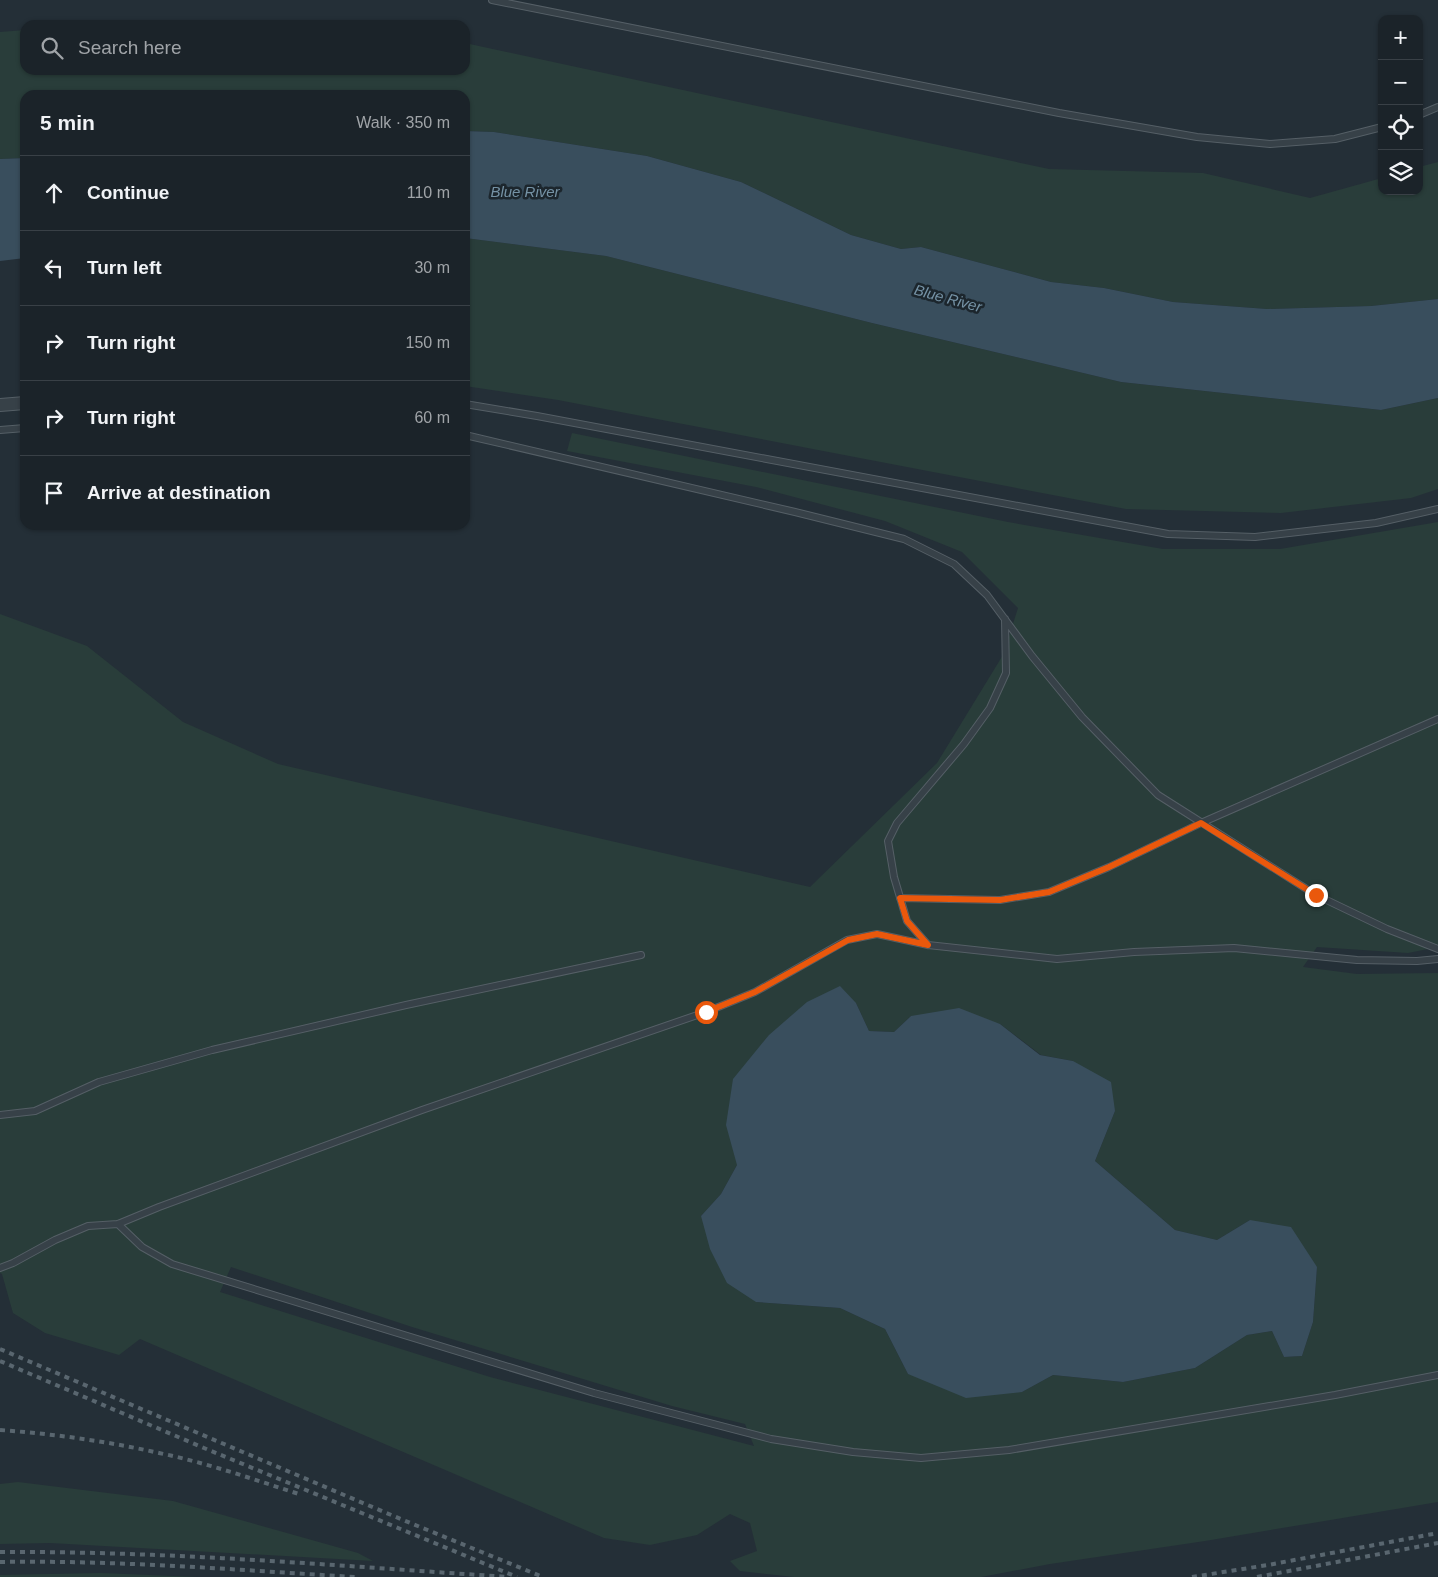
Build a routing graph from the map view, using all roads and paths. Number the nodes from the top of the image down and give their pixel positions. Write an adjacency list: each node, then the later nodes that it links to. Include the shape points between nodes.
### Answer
1 (492, 0): 4 (lane, via 1059,113 1197,137 1270,144 1335,139)
2 (1438, 108): 3 (lane)
3 (1423, 114)
4 (1378, 128)
5 (20, 403): 6 (street)
6 (0, 405)
7 (470, 405): 11 (lane, via 1168,534 1255,537 1376,523)
8 (20, 428): 9 (lane)
9 (0, 430)
10 (470, 436): 12 (lane, via 904,539 954,564 987,595)
11 (1438, 508)
12 (1005, 619): 14 (lane, via 1082,717 1158,795); 15 (lane, via 1006,673 990,708 897,823 888,841)
13 (1438, 720): 14 (lane)
14 (1201, 823): 15 (lane, via 1049,892 1000,900); 17 (lane, via 1316,895)
15 (900, 898): 16 (lane, via 907,921)
16 (928, 945): 19 (lane, via 1057,960 1134,952 1234,948 1357,960); 21 (lane, via 877,934 848,940 755,992 706,1012 413,1114)
17 (1438, 949)
18 (641, 955): 20 (lane, via 212,1050 99,1082 35,1111)
19 (1438, 959)
20 (0, 1115)
21 (118, 1224): 22 (lane, via 88,1226); 23 (lane, via 142,1247 172,1264 594,1393 771,1439 852,1452 921,1458 1009,1450)
22 (0, 1268)
23 (1438, 1375)

